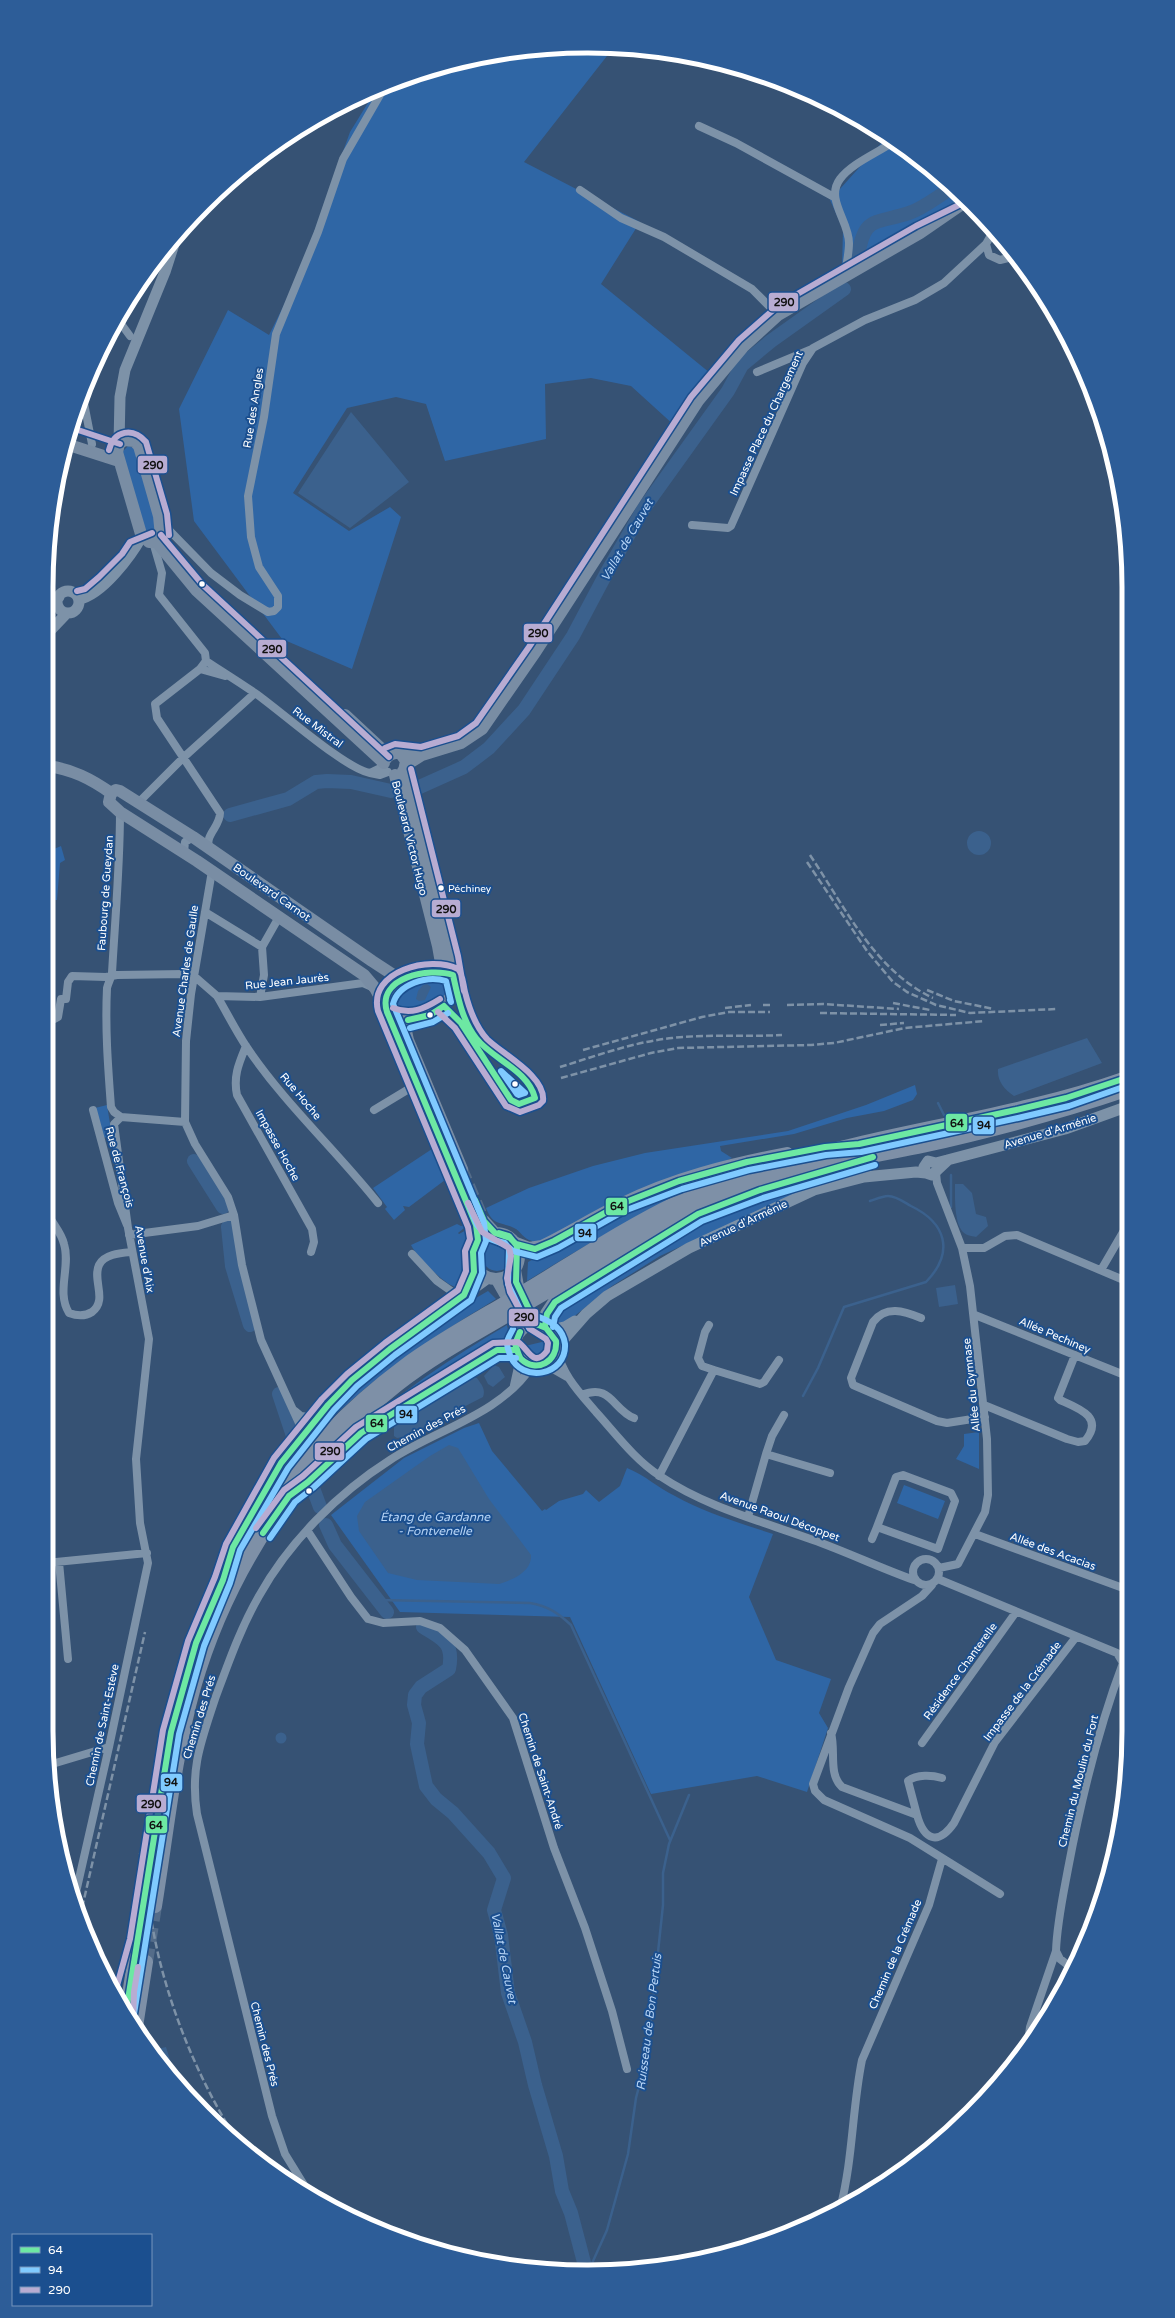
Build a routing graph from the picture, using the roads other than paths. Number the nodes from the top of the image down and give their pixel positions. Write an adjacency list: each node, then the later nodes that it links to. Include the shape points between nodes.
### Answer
1 (380, 95): 27 (street, Rue des Angles, via 343,159 318,232 276,334 264,417 248,496 251,537 259,567 278,596 278,607 268,612)
2 (699, 126): 5 (street, via 736,143)
3 (888, 145): 5 (street, via 855,166 840,179)
4 (580, 190): 14 (street, via 621,218 664,237 752,289)
5 (834, 197): 13 (street, via 847,227 849,242)
6 (960, 205): 8 (main road)
7 (966, 211): 8 (main road)
8 (920, 233): 13 (main road)
9 (990, 237): 10 (street, Impasse Place du Chargement)
10 (986, 244): 12 (street, via 989,255 995,260 1004,260); 17 (street, Impasse Place du Chargement, via 944,283 915,300 865,320)
11 (171, 252): 20 (street, via 125,370)
12 (1007, 257)
13 (845, 276): 14 (main road)
14 (778, 315): 35 (main road, via 744,346 698,401 536,651 482,729 461,743)
15 (122, 325): 16 (street)
16 (130, 336)
17 (813, 348): 18 (street); 26 (street, Impasse Place du Chargement, via 803,363 731,526 728,528)
18 (757, 372)
19 (85, 407): 23 (street)
20 (119, 424): 22 (street); 25 (street)
21 (74, 438): 23 (main road)
22 (134, 441): 25 (main road, via 124,440); 27 (main road, via 139,446 160,518)
23 (92, 444): 25 (main road)
24 (72, 445): 25 (main road)
25 (119, 452): 27 (main road)
26 (692, 525)
27 (155, 538): 28 (street, via 135,548 128,559 104,583 89,596); 31 (street, via 162,573 159,595 205,653); 38 (main road, via 196,590)
28 (79, 599): 29 (street, via 78,608); 29 (street, via 72,592 62,593)
29 (58, 605): 30 (street)
30 (53, 618)
31 (206, 661): 32 (street); 33 (street, Rue Mistral)
32 (200, 669): 33 (street); 36 (street, via 155,704 157,718)
33 (232, 678): 34 (street, Rue Mistral)
34 (255, 693): 36 (street); 38 (street, Rue Mistral, via 361,771 370,773)
35 (422, 755): 38 (main road); 38 (main road, via 395,752)
36 (184, 757): 40 (street); 43 (street, via 220,813 220,821 209,838)
37 (53, 767): 39 (main road, via 64,768 88,778)
38 (393, 767): 51 (main road, Boulevard Victor Hugo, via 438,946 441,963); 52 (main road, Boulevard Victor Hugo)
39 (111, 793): 40 (main road, Boulevard Carnot, via 120,790); 41 (main road, via 109,802)
40 (139, 802): 42 (main road, Boulevard Carnot)
41 (120, 812): 44 (main road, Boulevard Carnot); 53 (street, Faubourg de Gueydan, via 121,844 113,926)
42 (193, 837): 43 (main road, Boulevard Carnot); 44 (street, via 185,842)
43 (209, 848): 46 (main road, Boulevard Carnot)
44 (184, 852): 45 (main road, Boulevard Carnot)
45 (212, 871): 47 (main road, Boulevard Carnot); 48 (street, Avenue Charles de Gaulle)
46 (247, 874): 47 (main road, via 247,884); 55 (main road, Boulevard Carnot, via 399,978)
47 (238, 889): 49 (main road, Boulevard Carnot)
48 (205, 912): 50 (street); 54 (street, Avenue Charles de Gaulle)
49 (279, 917): 50 (street); 56 (main road, Boulevard Carnot, via 364,976)
50 (262, 947): 58 (street, via 264,975)
51 (438, 970): 52 (main road); 55 (main road, via 422,972)
52 (453, 975): 61 (main road, via 455,989 444,1006 430,1015)
53 (112, 976): 54 (street, via 171,973); 60 (street, via 72,976 68,982 66,999 61,999 58,1017); 69 (street, via 108,985 106,1048 111,1107)
54 (194, 976): 57 (street); 70 (street, Avenue Charles de Gaulle, via 186,1041)
55 (405, 979): 59 (main road, via 390,990)
56 (375, 988): 58 (street, Rue Jean Jaurès, via 363,983); 59 (main road, Boulevard Carnot)
57 (218, 996): 58 (street, Rue Jean Jaurès); 62 (street, Rue Hoche)
58 (260, 997)
59 (387, 1011): 61 (main road); 64 (main road, Boulevard Carnot)
60 (53, 1020)
61 (408, 1020): 64 (main road, Boulevard Carnot, via 405,1027 408,1040 458,1171)
62 (246, 1046): 74 (street, Rue Hoche); 84 (street, Impasse Hoche, via 237,1069 237,1095 312,1229 314,1242)
63 (1122, 1079): 71 (highway, via 1066,1098)
64 (417, 1084): 68 (street)
65 (1122, 1091): 72 (highway, via 1053,1115)
66 (1122, 1108): 73 (street, Avenue d'Arménie, via 1065,1129 950,1159)
67 (93, 1110): 77 (street, Rue de François)
68 (374, 1110)
69 (121, 1117): 70 (street); 77 (street, Avenue d'Aix, via 114,1124)
70 (185, 1122): 75 (street, Avenue Charles de Gaulle, via 195,1144 228,1197)
71 (859, 1144): 81 (highway, via 825,1147 754,1161 679,1181 621,1204 542,1247 529,1249); 93 (highway, via 777,1165 677,1202)
72 (888, 1153): 93 (highway, via 789,1174 687,1210); 99 (highway, via 789,1181 698,1214 555,1302 547,1314)
73 (930, 1172): 82 (street, Allée du Gymnase); 94 (street, Avenue d'Arménie, via 857,1178 814,1190 663,1261 608,1296)
74 (378, 1203)
75 (232, 1216): 77 (street, via 198,1226); 112 (street, Avenue Charles de Gaulle, via 261,1340)
76 (53, 1224): 83 (street, via 64,1244 66,1266 63,1299 69,1313 85,1316 93,1311 98,1306 100,1297 97,1273 99,1264 108,1256)
77 (128, 1232): 83 (street, Avenue d'Aix)
78 (495, 1232): 80 (main road); 80 (main road, via 480,1223); 81 (main road, via 507,1236)
79 (1122, 1234): 88 (street)
80 (478, 1240): 86 (main road, via 472,1252)
81 (516, 1244): 87 (main road, via 519,1262)
82 (962, 1248): 88 (street, via 984,1248 1005,1236 1016,1235); 96 (street, Allée du Gymnase)
83 (132, 1252): 128 (street, Avenue d'Aix, via 149,1338 136,1459 140,1523)
84 (311, 1252)
85 (412, 1254): 92 (street, via 437,1281)
86 (474, 1265): 89 (main road, via 480,1274); 92 (street, via 474,1272)
87 (515, 1270): 89 (main road, via 510,1275); 93 (main road)
88 (1101, 1270): 90 (street)
89 (492, 1279): 91 (main road); 92 (street)
90 (1122, 1279)
91 (505, 1294)
92 (462, 1296): 115 (street, via 352,1380)
93 (528, 1296): 95 (highway); 99 (main road)
94 (586, 1314): 99 (street, Avenue d'Arménie, via 565,1327); 101 (street, Avenue d'Arménie)
95 (506, 1315): 100 (main road); 122 (highway, via 431,1361 376,1402 317,1460); 134 (highway, via 405,1365 341,1419 281,1486)
96 (975, 1315): 103 (street, Allée Pechiney); 111 (street, Allée du Gymnase)
97 (921, 1318): 114 (street, via 892,1310 877,1317 851,1378 853,1385 857,1389 937,1421 947,1423)
98 (709, 1325): 106 (street, via 698,1358 702,1366)
99 (544, 1327): 100 (main road, via 527,1326); 101 (main road, via 557,1341)
100 (520, 1332): 102 (main road, via 516,1338)
101 (557, 1348): 105 (main road, via 554,1357 547,1363); 108 (street, Avenue Raoul Décoppet)
102 (518, 1354): 105 (main road); 109 (street); 122 (highway, via 497,1350 361,1433)
103 (1075, 1355): 107 (street, Allée Pechiney); 111 (street, via 1058,1398 1086,1412 1091,1421 1091,1429 1085,1441 1067,1440)
104 (779, 1360): 106 (street, via 760,1384)
105 (535, 1366): 108 (street, Avenue Raoul Décoppet, via 553,1369); 109 (street, Chemin des Prés)
106 (714, 1370): 121 (street)
107 (1122, 1374)
108 (567, 1378): 110 (street, Avenue Raoul Décoppet)
109 (513, 1388): 125 (street, Chemin des Prés, via 490,1408 388,1460 346,1493)
110 (582, 1395): 116 (street, via 597,1391 605,1394); 121 (street, Avenue Raoul Décoppet, via 624,1444)
111 (984, 1405): 114 (street, Allée du Gymnase)
112 (295, 1411): 115 (street, via 301,1416); 117 (street, Avenue Charles de Gaulle, via 299,1423)
113 (784, 1415): 118 (street, via 772,1436)
114 (985, 1417): 126 (street, Allée du Gymnase, via 988,1495 985,1512)
115 (316, 1418): 117 (street)
116 (634, 1418)
117 (306, 1430): 119 (street)
118 (766, 1454): 120 (street); 123 (street)
119 (281, 1463): 134 (highway, via 233,1547)
120 (830, 1473)
121 (659, 1476): 123 (street, Avenue Raoul Décoppet, via 704,1501)
122 (289, 1496): 154 (highway, via 260,1538 234,1584 202,1660 178,1758)
123 (748, 1517): 133 (street, Avenue Raoul Décoppet)
124 (876, 1527): 124 (street, via 938,1549 955,1501 954,1496 899,1475); 127 (street)
125 (307, 1530): 166 (street, Chemin de Saint-André, via 368,1619 383,1623 420,1621 440,1628 465,1650 513,1718 554,1848 585,1928 612,2011); 167 (street, Chemin des Prés, via 263,1590 241,1631 201,1742 194,1770 193,1789 272,2116 285,2154)
126 (975, 1534): 131 (street, Allée du Gymnase, via 958,1564); 137 (street, Allée des Acacias)
127 (872, 1540)
128 (147, 1553): 130 (street); 146 (street, Chemin de Saint-Estève, via 148,1563)
129 (53, 1562): 130 (street)
130 (59, 1562): 141 (street)
131 (939, 1568): 132 (street, via 934,1562 926,1559 918,1562); 136 (street)
132 (913, 1569): 133 (street); 135 (street)
133 (896, 1572): 135 (street, Avenue Raoul Décoppet)
134 (223, 1580): 150 (highway, via 196,1643 180,1697 171,1732)
135 (916, 1581): 136 (street, via 927,1586); 138 (street)
136 (935, 1582): 138 (street); 139 (street)
137 (1122, 1588)
138 (917, 1598): 144 (street, via 880,1624 873,1633)
139 (1016, 1612): 140 (street); 145 (street, Résidence Chanterelle)
140 (1076, 1636): 142 (street, via 1117,1653); 149 (street, Impasse de la Crémade, via 996,1742 948,1831 938,1837 927,1835 920,1826)
141 (68, 1659)
142 (1122, 1660)
143 (1122, 1670): 157 (street, Chemin du Moulin du Fort, via 1113,1690 1077,1819)
144 (831, 1734): 149 (street, via 834,1742 834,1776 842,1787); 151 (street, via 813,1784 815,1791 824,1800 910,1838)
145 (922, 1742)
146 (109, 1747): 147 (street); 152 (street, Chemin de Saint-Estève)
147 (54, 1764)
148 (942, 1778): 149 (street, via 927,1775 908,1781)
149 (917, 1815)
150 (151, 1850)
151 (942, 1859): 153 (street); 168 (street, Chemin de la Crémade, via 929,1905 862,2060)
152 (77, 1888)
153 (1000, 1894)
154 (155, 1906)
155 (140, 1926): 156 (highway)
156 (138, 1941): 161 (highway); 162 (highway)
157 (1056, 1951): 159 (street); 165 (street, Chemin du Moulin du Fort)
158 (146, 1962): 160 (highway)
159 (1068, 1965)
160 (142, 1992): 163 (highway); 164 (highway)
161 (123, 1994)
162 (128, 2002)
163 (138, 2018)
164 (141, 2024)
165 (1030, 2031)
166 (627, 2069)
167 (302, 2182)
168 (842, 2200)

